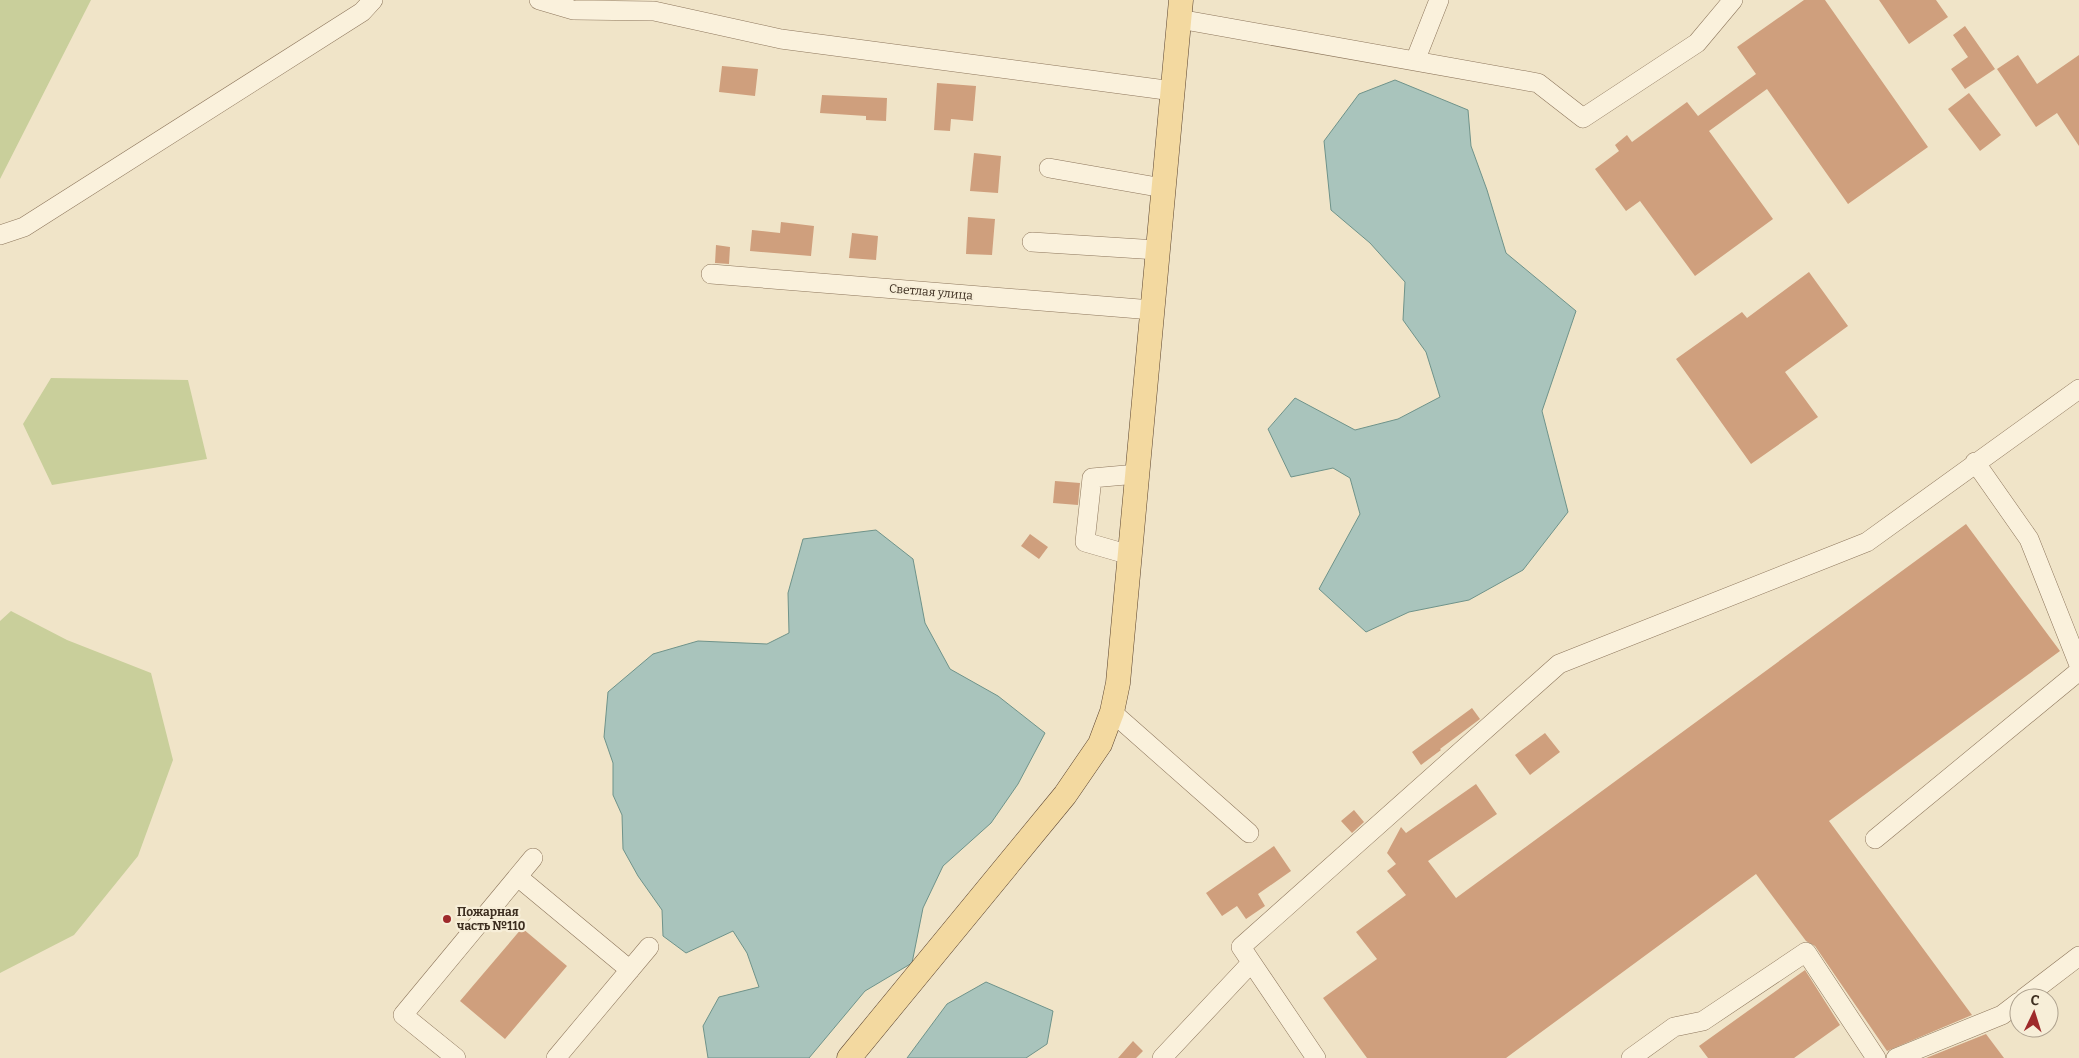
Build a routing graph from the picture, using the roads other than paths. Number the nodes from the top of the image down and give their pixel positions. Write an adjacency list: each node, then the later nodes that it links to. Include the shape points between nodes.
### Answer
1 (373, 0): 10 (lane, via 362,12 24,227)
2 (539, 0): 7 (lane, via 573,10 654,11 781,39)
3 (1439, 0): 6 (lane)
4 (1733, 0): 6 (lane, via 1697,43 1583,118 1538,83)
5 (1180, 9): 6 (lane); 7 (main road)
6 (1415, 61)
7 (1173, 91): 9 (main road)
8 (1049, 168): 9 (lane)
9 (1163, 188): 12 (main road)
10 (0, 235)
11 (1032, 242): 12 (lane)
12 (1157, 250): 14 (main road)
13 (711, 274): 14 (lane, Светлая улица)
14 (1152, 310): 17 (main road)
15 (2079, 389): 16 (lane)
16 (1975, 462): 19 (lane, via 2029,539); 28 (lane, via 1867,542 1559,664 1241,948)
17 (1137, 474): 18 (main road); 18 (lane, via 1092,478 1085,542)
18 (1130, 555): 21 (main road, via 1118,683)
19 (2079, 665)
20 (2079, 671): 23 (lane)
21 (1112, 712): 22 (lane); 34 (main road, via 1100,744 1065,796)
22 (1249, 833)
23 (1875, 839)
24 (533, 858): 25 (lane)
25 (518, 877): 29 (lane); 32 (lane, via 403,1015)
26 (649, 947): 29 (lane)
27 (2079, 956): 30 (lane)
28 (1251, 963): 35 (lane); 36 (lane)
29 (630, 970): 33 (lane)
30 (2037, 988)
31 (2009, 1010): 39 (lane)
32 (456, 1058)
33 (556, 1058)
34 (849, 1058)
35 (1162, 1058)
36 (1316, 1058)
37 (1630, 1058): 38 (lane, via 1674,1026 1703,1021 1806,952)
38 (1876, 1058)
39 (1896, 1058)

